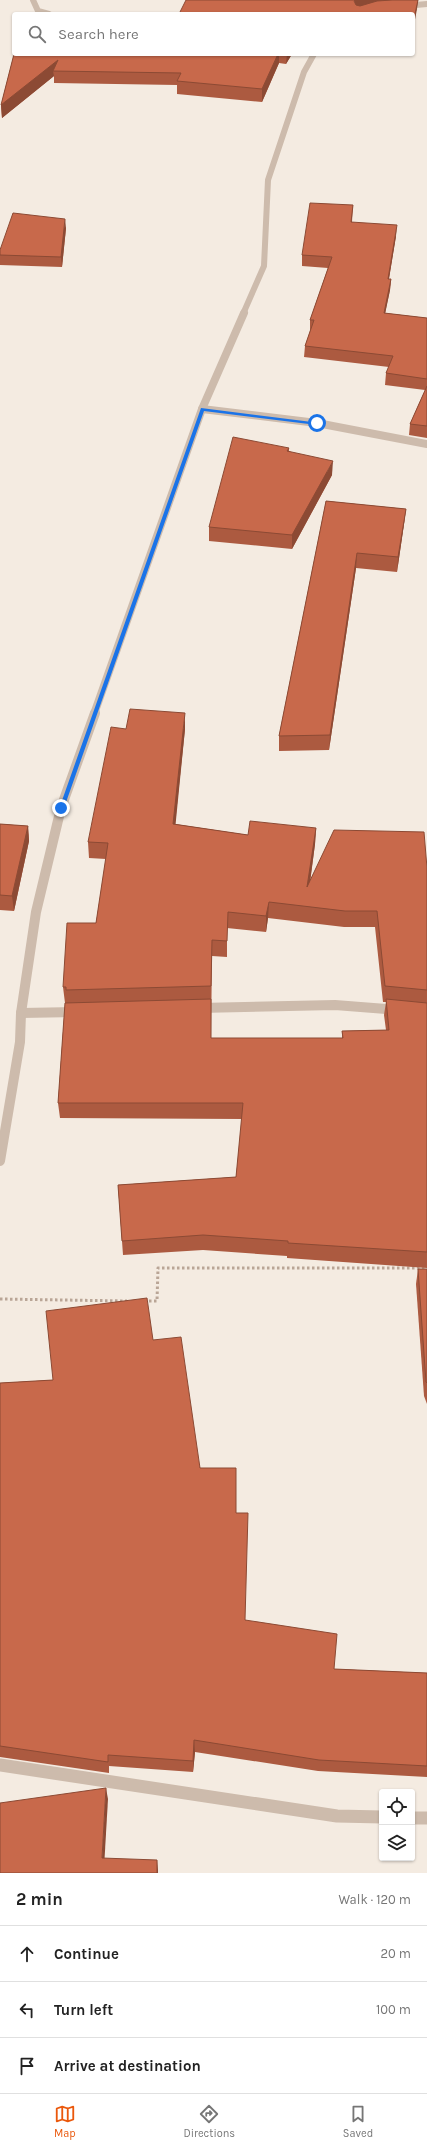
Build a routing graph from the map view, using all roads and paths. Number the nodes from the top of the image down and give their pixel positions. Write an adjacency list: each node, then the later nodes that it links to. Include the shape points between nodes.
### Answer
1 (33, 0): 4 (street, via 38,11)
2 (427, 4): 3 (street)
3 (397, 7)
4 (42, 12)
5 (313, 56): 6 (street, via 304,72 268,180 264,266)
6 (202, 409): 7 (street, via 317,423); 11 (street, via 61,808 36,912)
7 (427, 444)
8 (186, 1009): 9 (street, via 335,1005)
9 (412, 1011)
10 (92, 1012): 11 (street)
11 (21, 1013): 12 (street, via 20,1042)
12 (0, 1161)
13 (427, 1268): 16 (path, via 158,1268 157,1301)
14 (0, 1299): 15 (path)
15 (133, 1301)
16 (141, 1301)
17 (0, 1765): 18 (street, via 337,1816)
18 (379, 1817)
19 (415, 1818): 20 (street)
20 (427, 1818)

